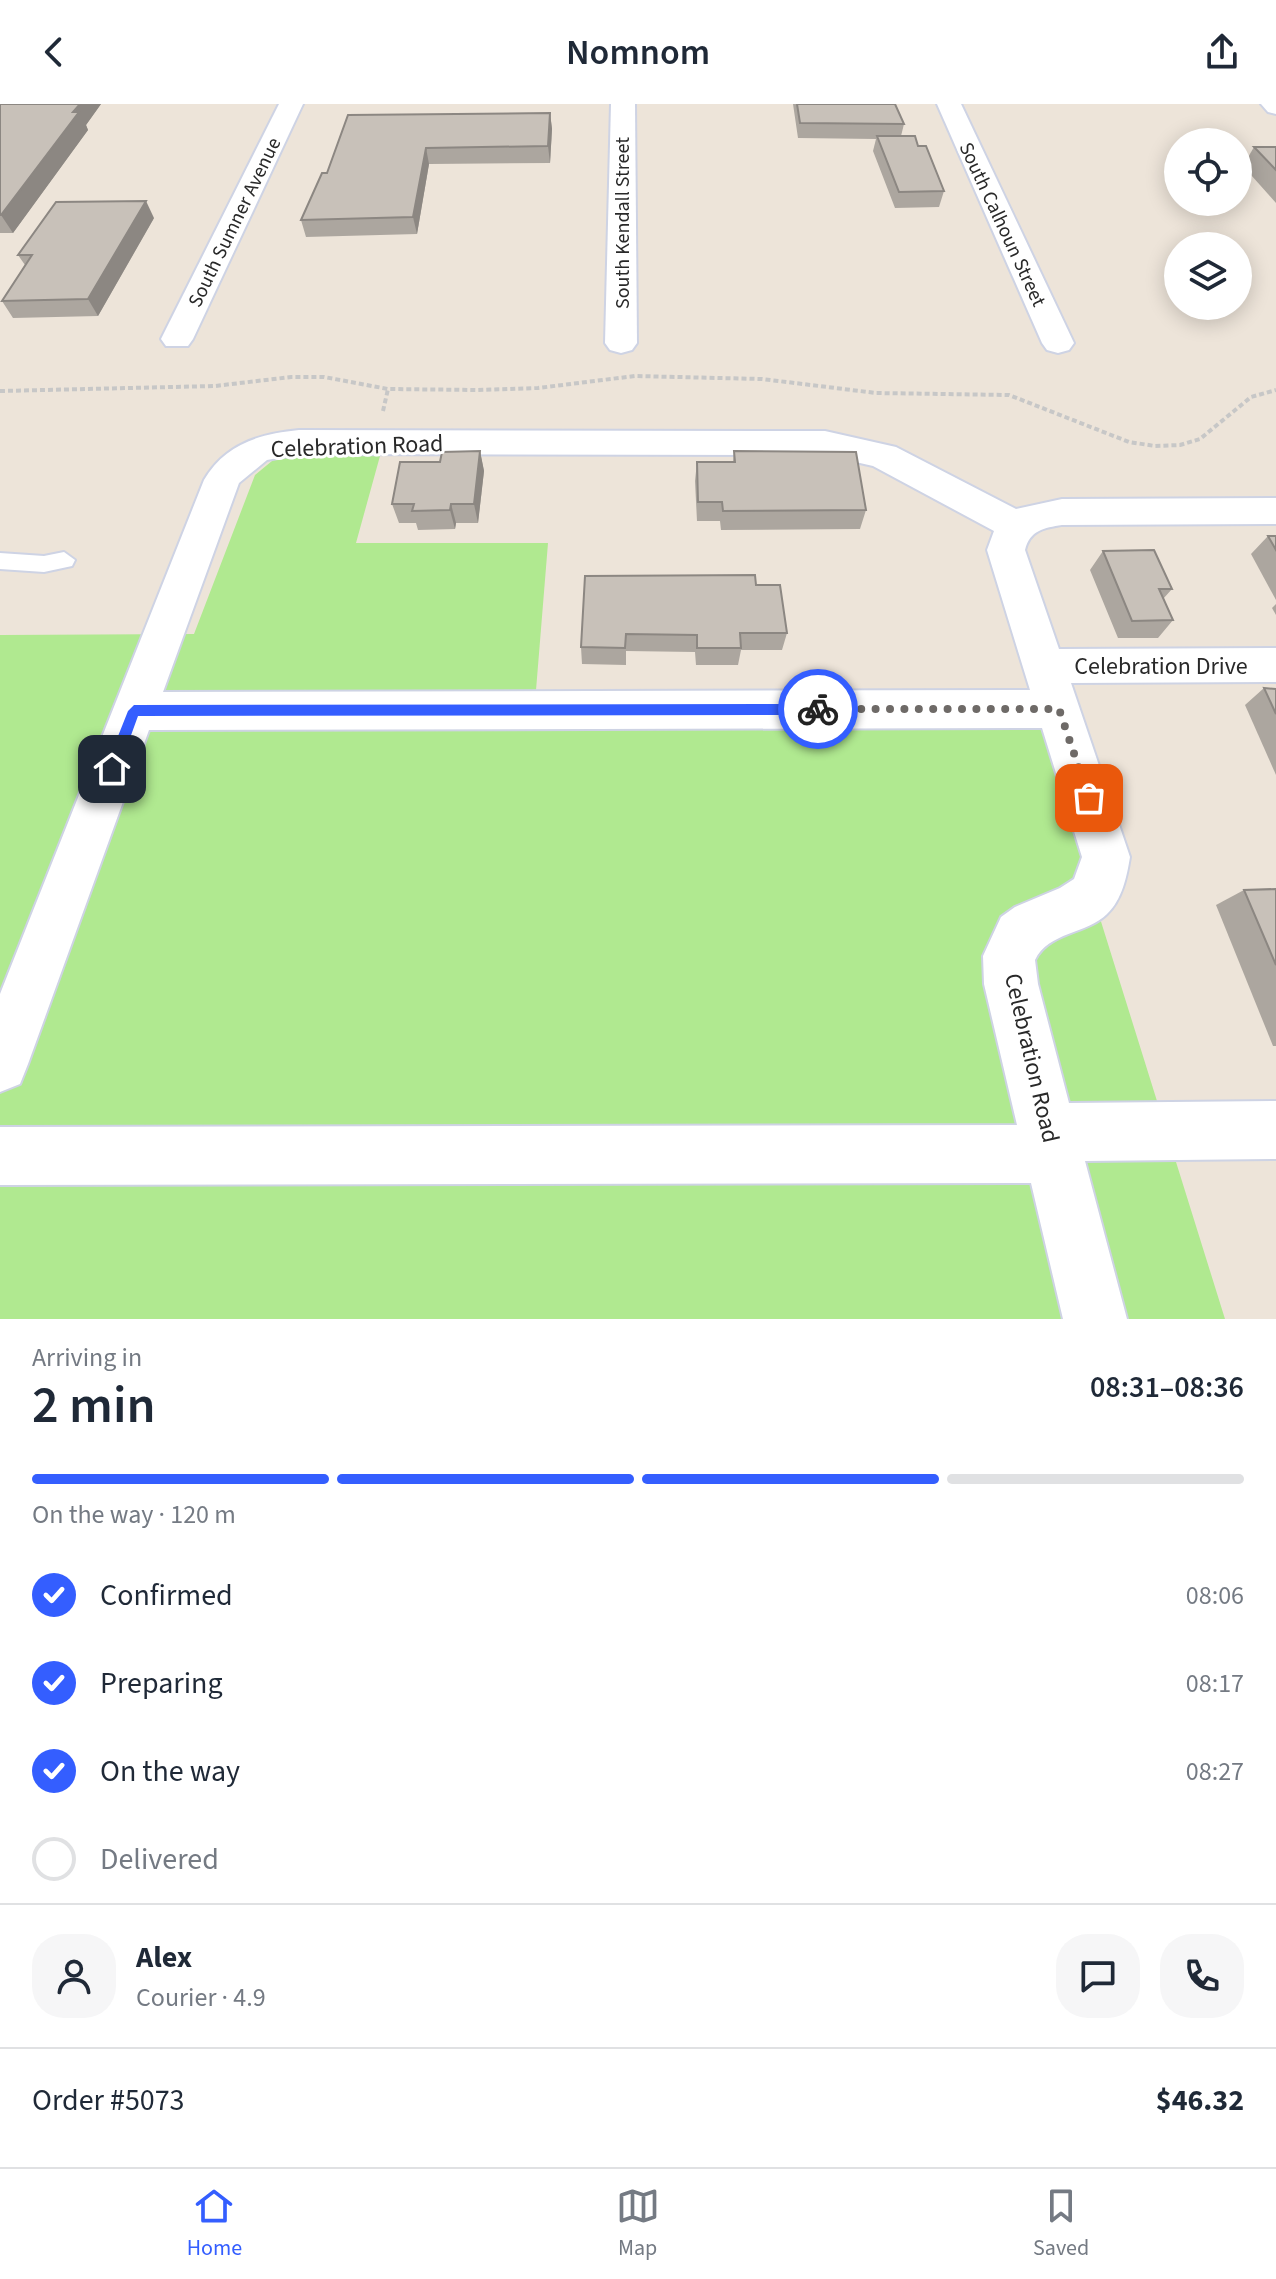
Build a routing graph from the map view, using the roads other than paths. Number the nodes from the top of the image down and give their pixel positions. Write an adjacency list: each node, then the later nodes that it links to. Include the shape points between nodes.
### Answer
1 (291, 104): 4 (street, South Sumner Avenue)
2 (623, 104): 5 (street, South Kendall Street)
3 (949, 104): 6 (street, South Calhoun Street)
4 (177, 339)
5 (621, 343)
6 (1058, 343)
7 (1276, 511): 8 (street, via 1062,512)
8 (1015, 525): 12 (street, Celebration Road, via 1006,550); 13 (street, Celebration Road, via 883,456 848,445 282,443 244,456 222,480)
9 (64, 560): 10 (lane)
10 (0, 561)
11 (1276, 665): 12 (street, Celebration Drive)
12 (1052, 688): 13 (street, Celebration Drive); 16 (street, Celebration Road, via 1106,857 1104,880 1092,898 1022,933 1009,954 1011,984)
13 (134, 711): 14 (street, Celebration Road)
14 (0, 1064)
15 (1276, 1130): 16 (street)
16 (1051, 1143): 17 (street); 18 (street, Celebration Road)
17 (0, 1156)
18 (1095, 1319)

